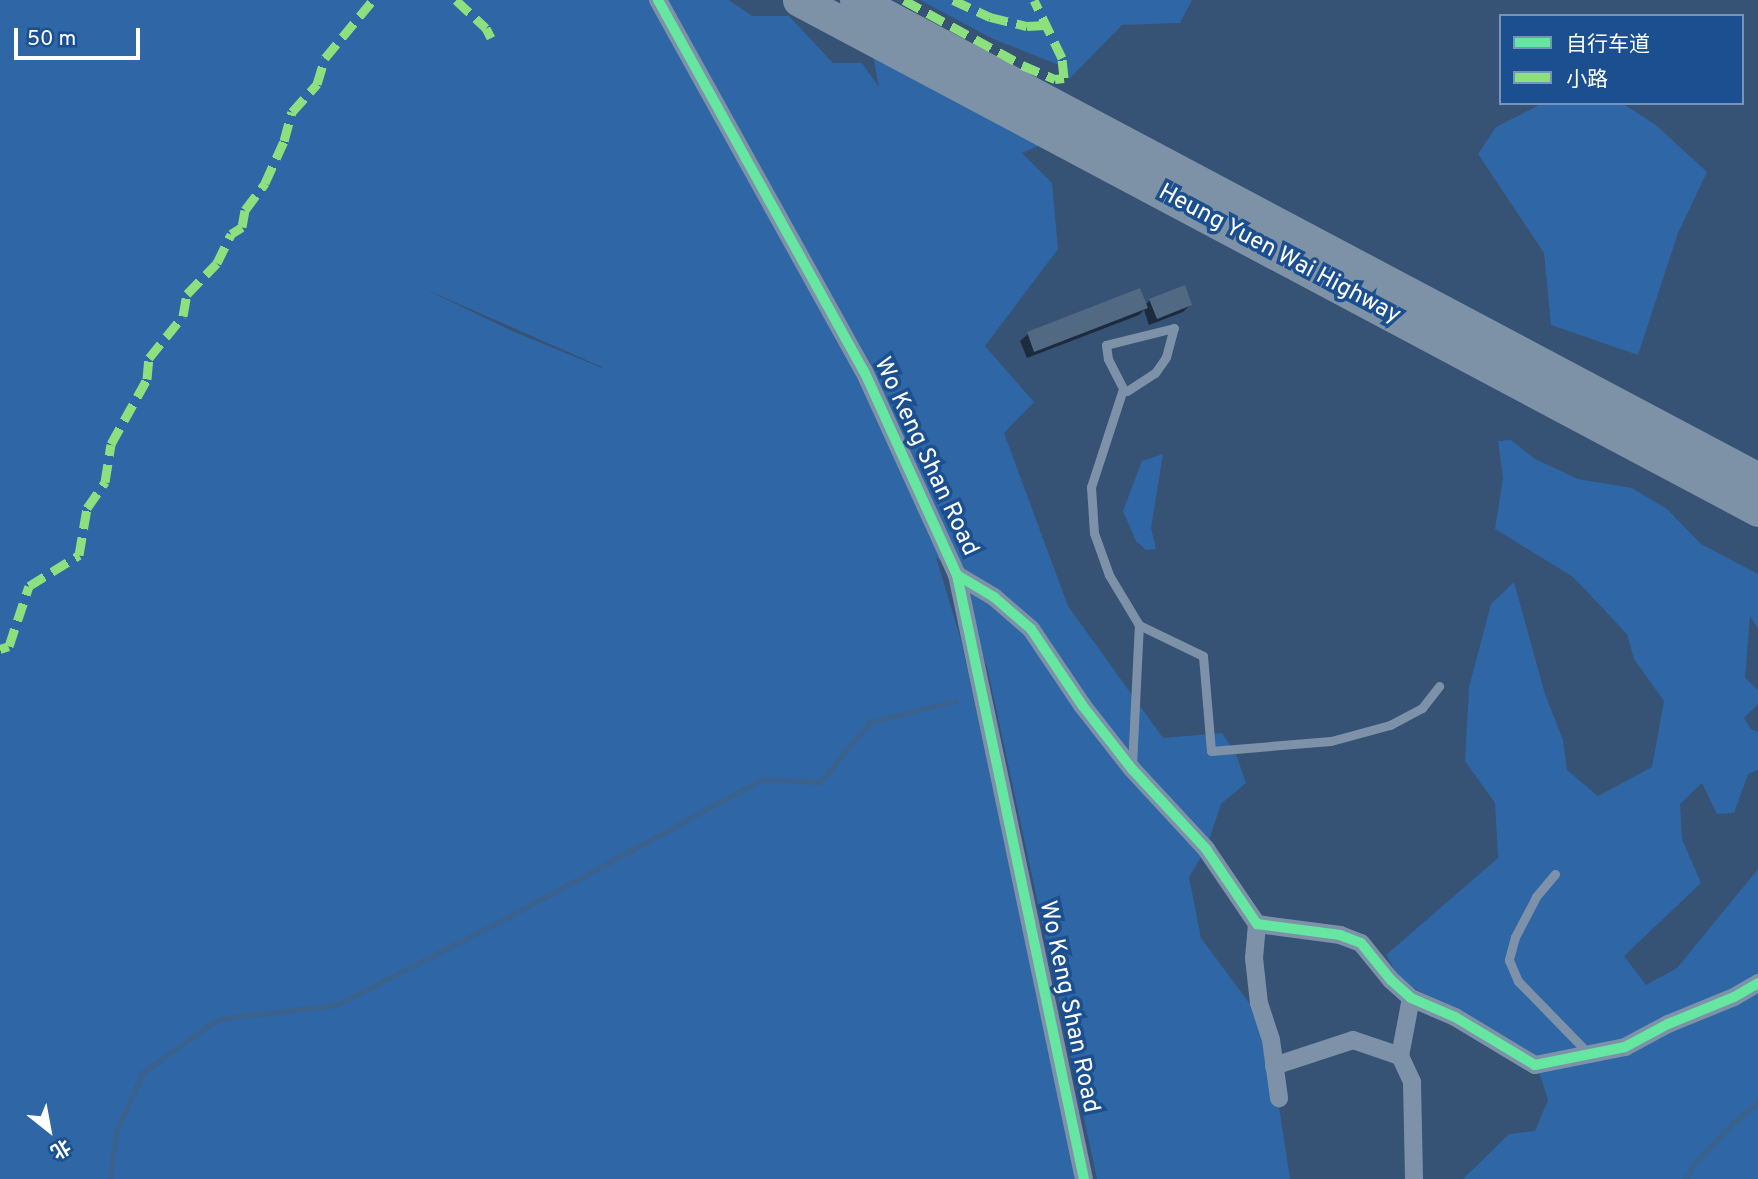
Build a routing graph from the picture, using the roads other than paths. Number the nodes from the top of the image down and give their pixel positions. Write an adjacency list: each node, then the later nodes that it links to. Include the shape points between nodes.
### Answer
1 (657, 0): 8 (street, Wo Keng Shan Road, via 864,371)
2 (799, 0): 4 (highway, Heung Yuen Wai Highway)
3 (856, 0): 4 (highway, Heung Yuen Wai Highway)
4 (1170, 182): 6 (highway, Heung Yuen Wai Highway); 7 (highway, Heung Yuen Wai Highway)
5 (1123, 389): 5 (lane, via 1127,391 1155,373 1166,357 1174,328 1106,345); 9 (lane, via 1091,488 1094,533 1109,575)
6 (1758, 479)
7 (1758, 510)
8 (957, 575): 11 (street, via 994,597 1031,629); 20 (street, Wo Keng Shan Road)
9 (1139, 625): 10 (lane, via 1203,656 1211,751 1331,741 1390,725 1422,708); 11 (lane)
10 (1439, 686)
11 (1132, 769): 13 (street, via 1206,849)
12 (1555, 873): 17 (lane, via 1536,897 1515,937 1509,960 1518,981)
13 (1257, 924): 15 (street, via 1340,935 1361,943); 18 (street, via 1254,958 1259,1003)
14 (1758, 983): 17 (street, via 1626,1046)
15 (1411, 998): 16 (street); 17 (street, via 1455,1017 1535,1065)
16 (1400, 1055): 18 (street, via 1353,1040); 21 (street, via 1412,1082)
17 (1590, 1055)
18 (1274, 1066): 19 (street)
19 (1279, 1098)
20 (1084, 1179)
21 (1413, 1179)

